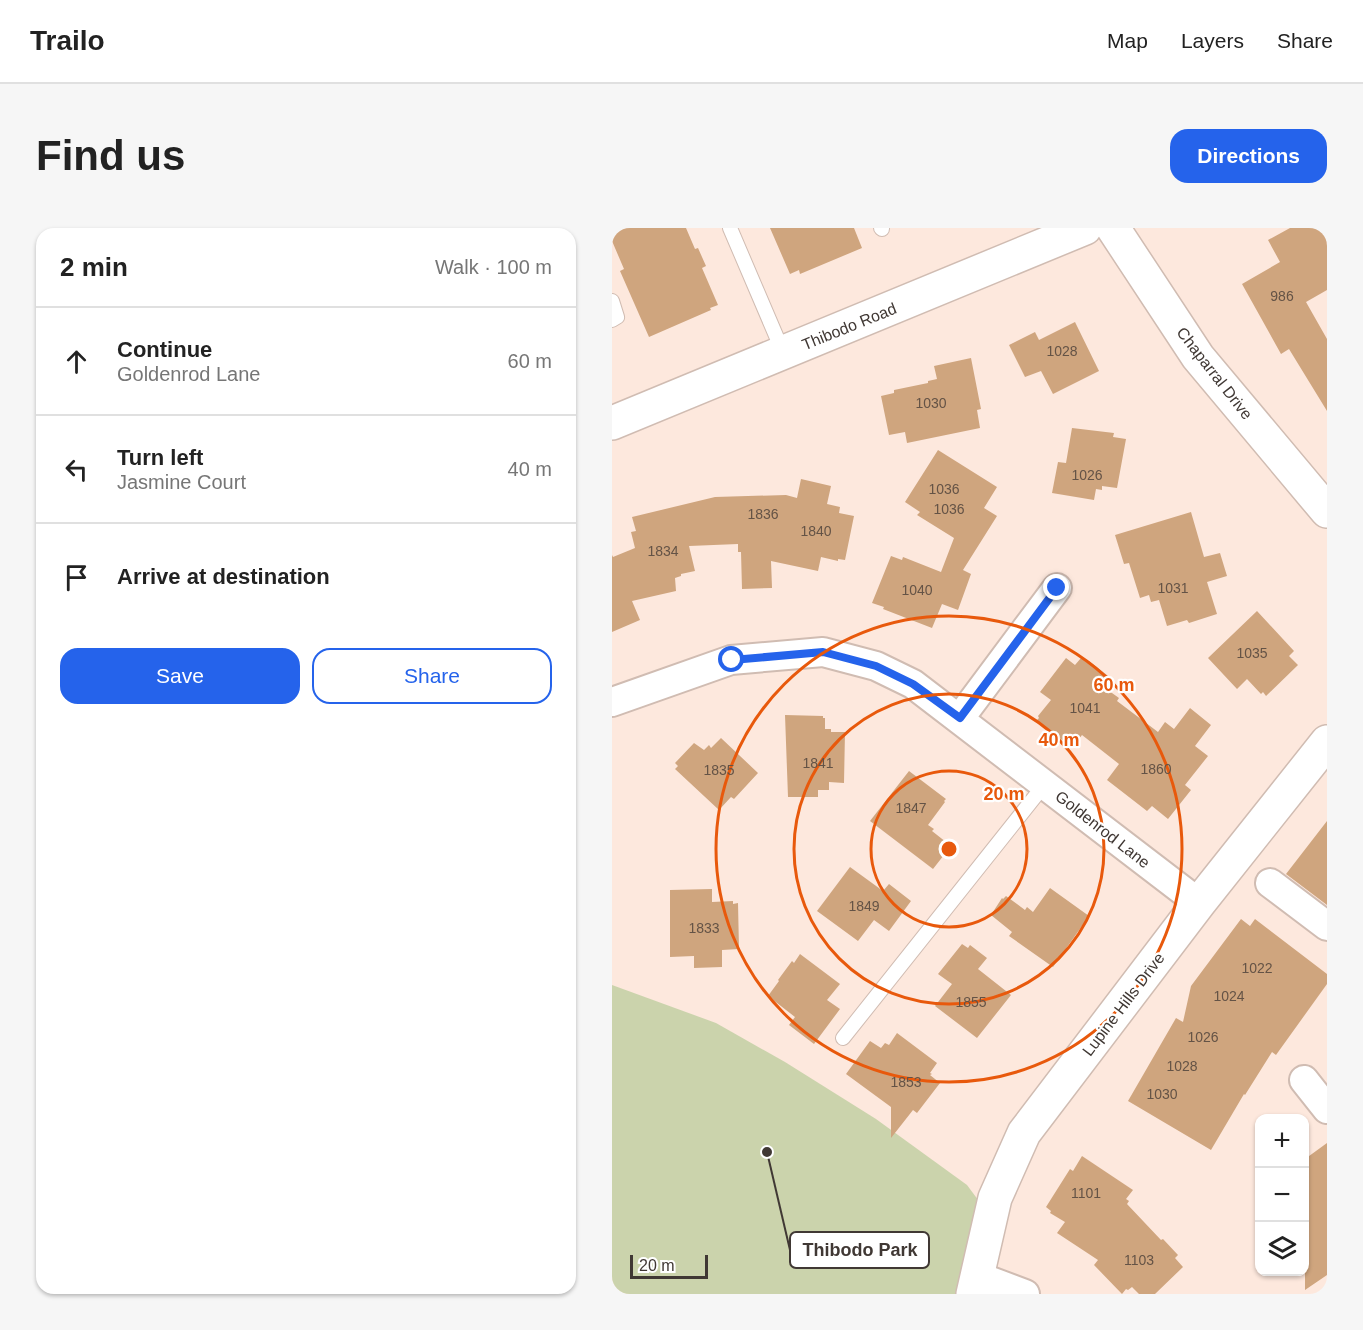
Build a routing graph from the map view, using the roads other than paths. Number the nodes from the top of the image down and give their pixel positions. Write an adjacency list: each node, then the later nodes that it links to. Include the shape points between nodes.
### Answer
1 (730, 228): 6 (lane)
2 (1085, 228): 6 (street, Thibodo Road)
3 (1113, 228): 8 (street, Chaparral Drive, via 1198,357)
4 (612, 302): 5 (lane, via 617,317)
5 (612, 320)
6 (783, 352): 7 (street, Thibodo Road)
7 (612, 423)
8 (1327, 511)
9 (1057, 588): 11 (street)
10 (612, 702): 11 (street, Goldenrod Lane, via 732,660 823,652 876,666 913,684)
11 (960, 718): 13 (street, Goldenrod Lane)
12 (1327, 742): 15 (street, Lupine Hills Drive)
13 (1045, 784): 15 (street, Goldenrod Lane); 17 (lane)
14 (1270, 883): 16 (street)
15 (1199, 903): 20 (street, Lupine Hills Drive, via 1024,1133 995,1198)
16 (1327, 926)
17 (843, 1038)
18 (1304, 1080): 19 (street)
19 (1327, 1109)
20 (975, 1285): 21 (street)
21 (1025, 1294)

